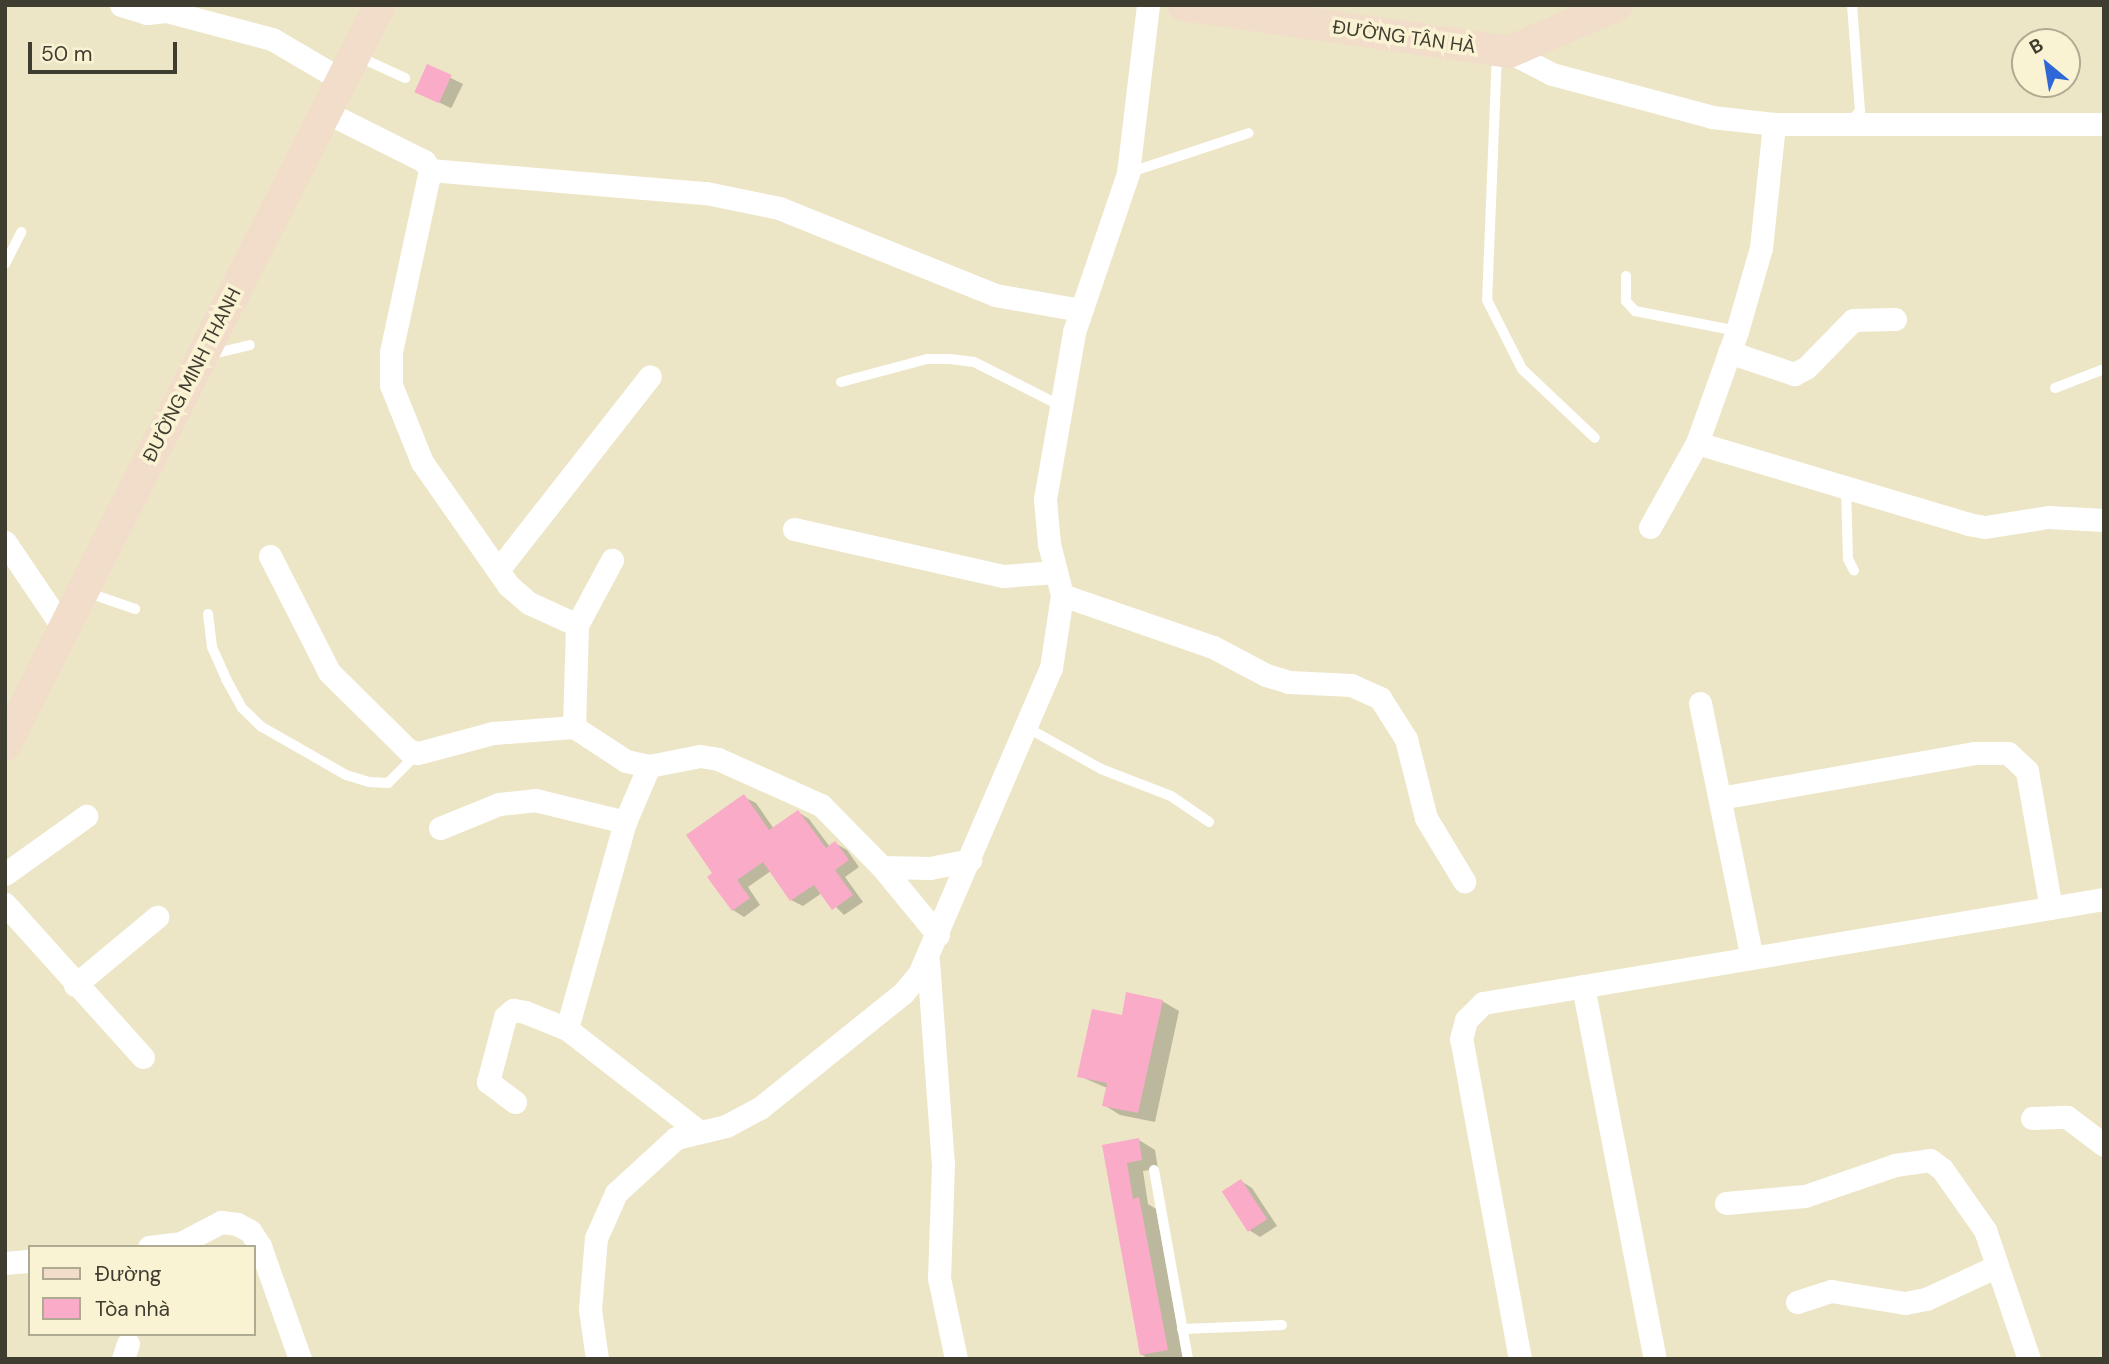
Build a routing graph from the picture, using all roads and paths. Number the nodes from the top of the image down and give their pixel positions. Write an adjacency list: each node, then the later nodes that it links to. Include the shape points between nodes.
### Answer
1 (121, 5): 7 (street, via 147,13)
2 (380, 5): 9 (street, ĐƯỜNG MINH THANH)
3 (1148, 5): 17 (street)
4 (1183, 5): 8 (street, ĐƯỜNG TÂN HÀ)
5 (1617, 5): 8 (street)
6 (1852, 5): 12 (lane, via 1860,111)
7 (168, 8): 9 (street)
8 (1503, 51): 13 (street, via 1552,74 1623,96 1712,117); 31 (lane, via 1487,300 1522,369)
9 (348, 67): 10 (lane); 11 (street, ĐƯỜNG MINH THANH)
10 (405, 78)
11 (326, 113): 16 (street, via 424,161); 25 (street, ĐƯỜNG MINH THANH)
12 (1850, 122): 13 (street); 14 (street)
13 (1774, 124): 23 (street, via 1761,247)
14 (2104, 124)
15 (1249, 133): 17 (lane)
16 (430, 170): 21 (street, via 706,193 779,208 995,295); 40 (street, via 388,370 422,462)
17 (1128, 173): 21 (street)
18 (21, 232): 19 (lane)
19 (5, 264)
20 (1626, 276): 23 (lane, via 1626,301 1635,311)
21 (1080, 310): 30 (street)
22 (1895, 319): 23 (street, via 1853,320 1807,368 1794,374)
23 (1733, 341): 32 (street)
24 (250, 345): 25 (lane)
25 (202, 357): 43 (street, ĐƯỜNG MINH THANH)
26 (2104, 369): 29 (lane)
27 (650, 376): 40 (street)
28 (841, 382): 30 (lane, via 927,359 950,359 974,362)
29 (2055, 388)
30 (1061, 406): 42 (street, via 1045,499)
31 (1595, 438)
32 (1697, 443): 33 (street); 35 (street)
33 (1846, 485): 34 (street, via 1924,513 1985,527 2048,517); 41 (lane, via 1848,559)
34 (2104, 520)
35 (1650, 527)
36 (794, 529): 42 (street, via 1003,576)
37 (5, 542): 48 (street)
38 (270, 556): 53 (street, via 329,672 408,750)
39 (612, 560): 47 (street)
40 (498, 570): 47 (street, via 529,603)
41 (1854, 571)
42 (1056, 572): 44 (street)
43 (83, 591): 45 (lane); 48 (street, ĐƯỜNG MINH THANH)
44 (1062, 595): 51 (street, via 1051,668); 63 (street, via 1213,647 1266,675 1289,682 1351,685 1380,698 1406,739 1426,818)
45 (135, 609)
46 (208, 614): 53 (lane, via 212,647 226,679 242,708 262,727 346,775 369,782 388,783)
47 (577, 625): 50 (street)
48 (64, 629): 52 (street, ĐƯỜNG MINH THANH)
49 (1700, 703): 55 (street)
50 (574, 727): 53 (street, via 493,733); 54 (street, via 626,761)
51 (1026, 727): 58 (lane, via 1101,769 1171,796); 60 (street)
52 (5, 745)
53 (418, 753)
54 (649, 766): 57 (street); 61 (street, via 700,756 718,759 821,805)
55 (1720, 798): 66 (street, via 1974,754 2008,753 2027,771); 69 (street)
56 (86, 816): 62 (street)
57 (625, 822): 59 (street, via 535,800 499,804); 73 (street)
58 (1209, 822)
59 (440, 828)
60 (970, 860): 61 (street, via 930,869); 68 (street)
61 (881, 867): 68 (street)
62 (5, 874)
63 (1464, 881)
64 (2104, 899): 66 (street)
65 (5, 904): 71 (street)
66 (2051, 908): 69 (street)
67 (157, 917): 71 (street)
68 (938, 935): 70 (street)
69 (1752, 958): 72 (street)
70 (928, 961): 77 (street, via 903,993 760,1108 743,1120); 90 (street, via 943,1164 939,1278)
71 (75, 985): 74 (street)
72 (1583, 986): 92 (street, via 1483,1003 1466,1020 1461,1039); 93 (street)
73 (567, 1029): 75 (street, via 525,1012 513,1010 505,1017 488,1082); 77 (street)
74 (143, 1057)
75 (514, 1102)
76 (2032, 1118): 78 (street, via 2067,1117)
77 (700, 1132): 89 (street, via 676,1138 660,1149 616,1193 603,1214 596,1238 590,1309)
78 (2104, 1145)
79 (1154, 1170): 87 (lane)
80 (1726, 1203): 84 (street, via 1805,1196 1895,1164 1930,1160 1978,1218)
81 (165, 1245): 88 (street, via 181,1243 221,1222 250,1231 260,1246)
82 (28, 1261): 83 (street)
83 (5, 1264)
84 (1995, 1267): 85 (street, via 1926,1299 1905,1303 1831,1291); 94 (street)
85 (1797, 1302)
86 (1282, 1325): 87 (lane)
87 (1182, 1329): 91 (lane)
88 (300, 1359)
89 (597, 1359)
90 (956, 1359)
91 (1188, 1359)
92 (1520, 1359)
93 (1655, 1359)
94 (2029, 1359)

